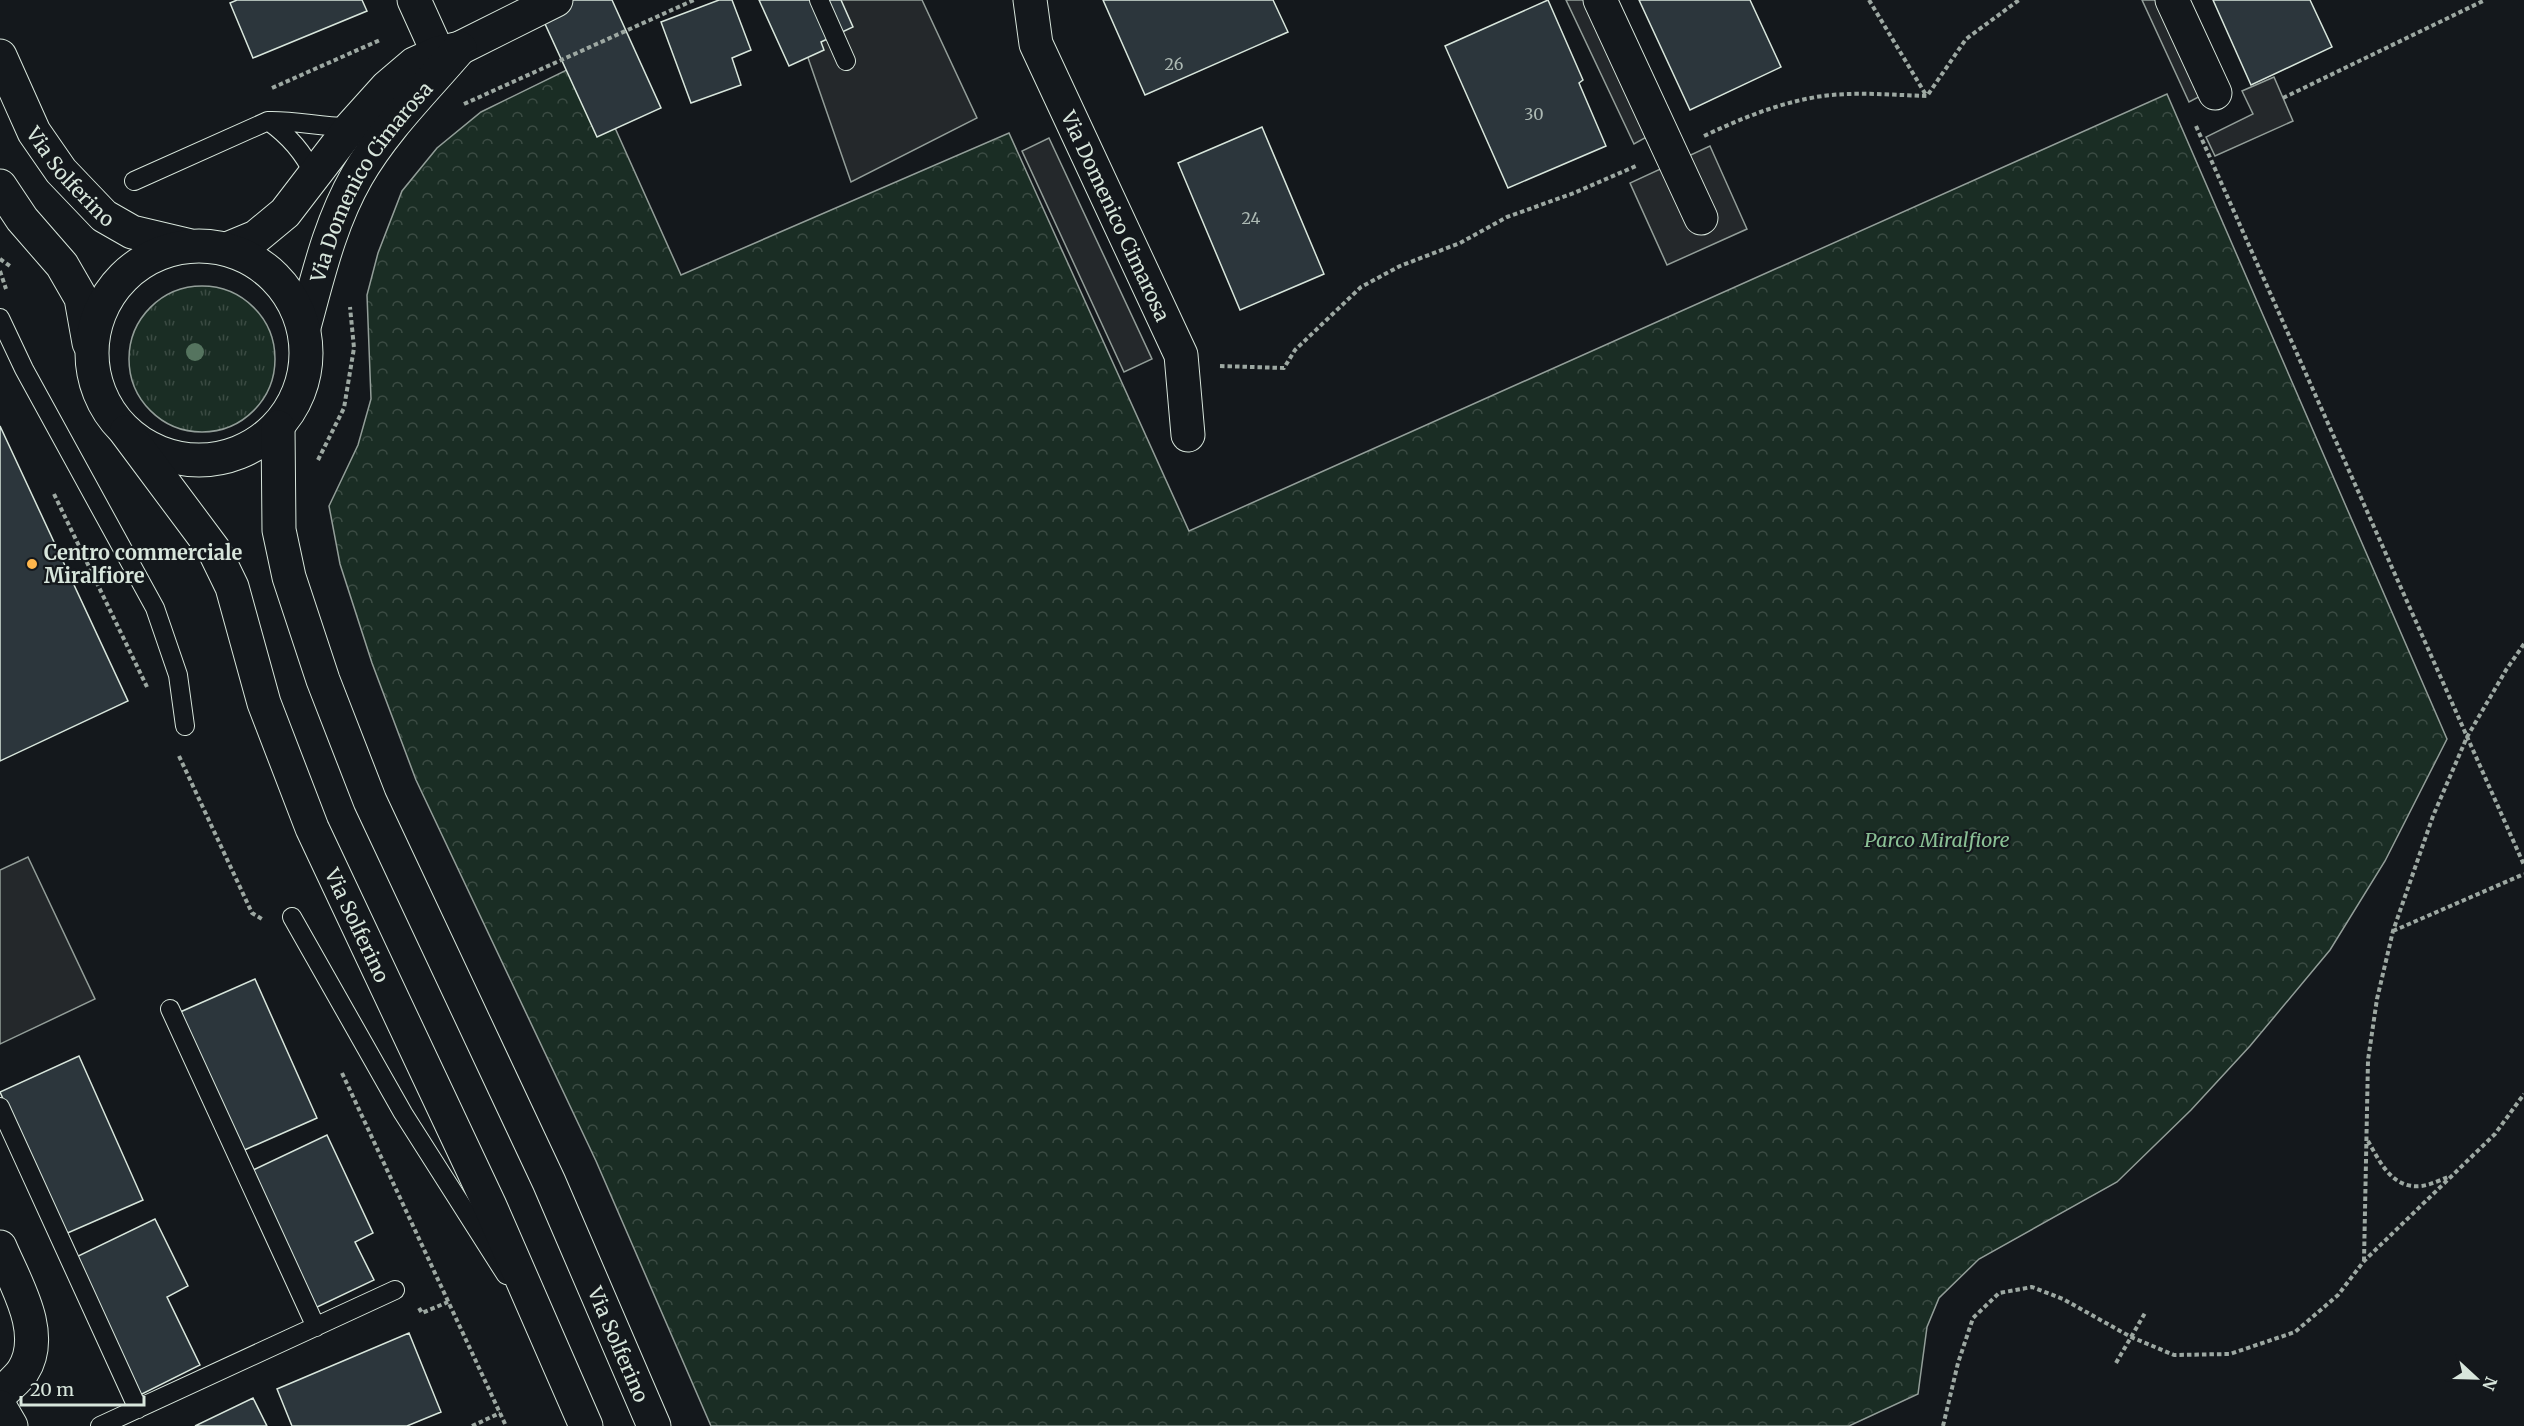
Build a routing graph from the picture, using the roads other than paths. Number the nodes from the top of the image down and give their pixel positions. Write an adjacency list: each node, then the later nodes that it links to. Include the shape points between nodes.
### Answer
1 (414, 0): 7 (main road)
2 (556, 0): 7 (main road, Via Domenico Cimarosa)
3 (819, 0): 9 (lane)
4 (1030, 0): 24 (main road, Via Domenico Cimarosa, via 1036,44 1181,355)
5 (1600, 0): 16 (main road)
6 (2172, 0): 10 (main road)
7 (449, 51): 12 (main road, Via Domenico Cimarosa, via 414,64); 20 (main road, Via Domenico Cimarosa, via 357,177 328,241)
8 (0, 56): 17 (main road, Via Solferino, via 34,132 61,171 104,216 132,232)
9 (846, 61)
10 (2215, 93)
11 (268, 121): 12 (lane); 13 (lane, via 289,138); 14 (lane)
12 (351, 127): 13 (main road, Via Domenico Cimarosa)
13 (314, 175): 18 (main road, Via Domenico Cimarosa, via 285,213 256,237)
14 (134, 181)
15 (0, 186): 21 (main road, Via Solferino, via 21,219 62,265 81,298)
16 (1701, 218)
17 (188, 246): 18 (main road, Via Solferino); 21 (main road, Via Solferino, via 157,254 130,271 108,295 96,325)
18 (227, 249): 20 (main road, Via Solferino, via 254,260 276,277 293,301)
19 (0, 318): 25 (lane, via 155,608 178,675)
20 (304, 327): 22 (main road, Via Solferino, via 307,354 303,380)
21 (92, 357): 23 (main road, Via Solferino, via 96,384 108,410)
22 (278, 427): 23 (main road, Via Solferino, via 251,447 220,459 186,460 154,451); 39 (main road, Via Solferino, via 279,530 289,577 322,680 370,801 549,1182)
23 (126, 432): 32 (main road, Via Solferino, via 214,550 232,587 264,703 312,828 490,1206)
24 (1188, 435)
25 (185, 726)
26 (292, 917): 32 (lane, via 403,1113)
27 (170, 1008): 31 (lane)
28 (0, 1107): 35 (lane)
29 (0, 1247): 33 (main road, via 29,1318 32,1346 23,1371)
30 (395, 1290): 31 (lane)
31 (316, 1327): 35 (lane)
32 (549, 1342): 38 (main road, Via Solferino)
33 (0, 1395)
34 (0, 1407): 36 (main road)
35 (138, 1409): 37 (lane)
36 (10, 1426)
37 (100, 1426)
38 (586, 1426)
39 (654, 1426)

